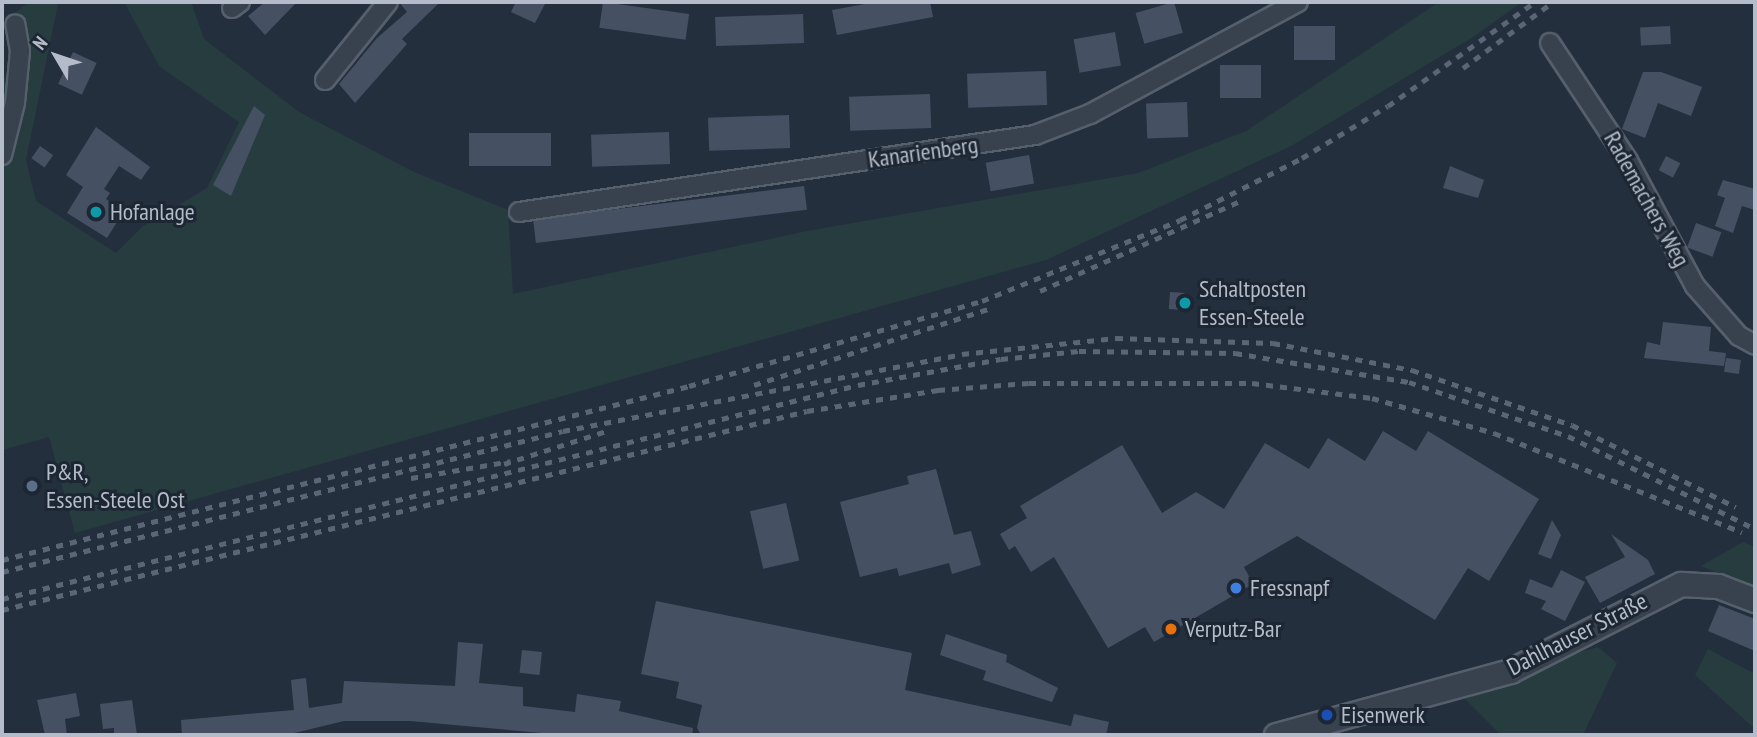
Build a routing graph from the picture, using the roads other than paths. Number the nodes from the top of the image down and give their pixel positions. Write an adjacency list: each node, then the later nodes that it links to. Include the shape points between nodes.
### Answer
1 (388, 2): 5 (street)
2 (1298, 2): 7 (street, Kanarienberg, via 1090,114 1035,135 529,206)
3 (15, 24): 6 (street, via 20,51 15,103)
4 (1550, 43): 8 (street, Rademachers Weg, via 1628,161 1695,286 1731,328)
5 (325, 80)
6 (2, 155)
7 (519, 212)
8 (1755, 345)
9 (1755, 600): 10 (street, Dahlhauser Straße, via 1718,586 1681,584 1510,671)
10 (1276, 735)

